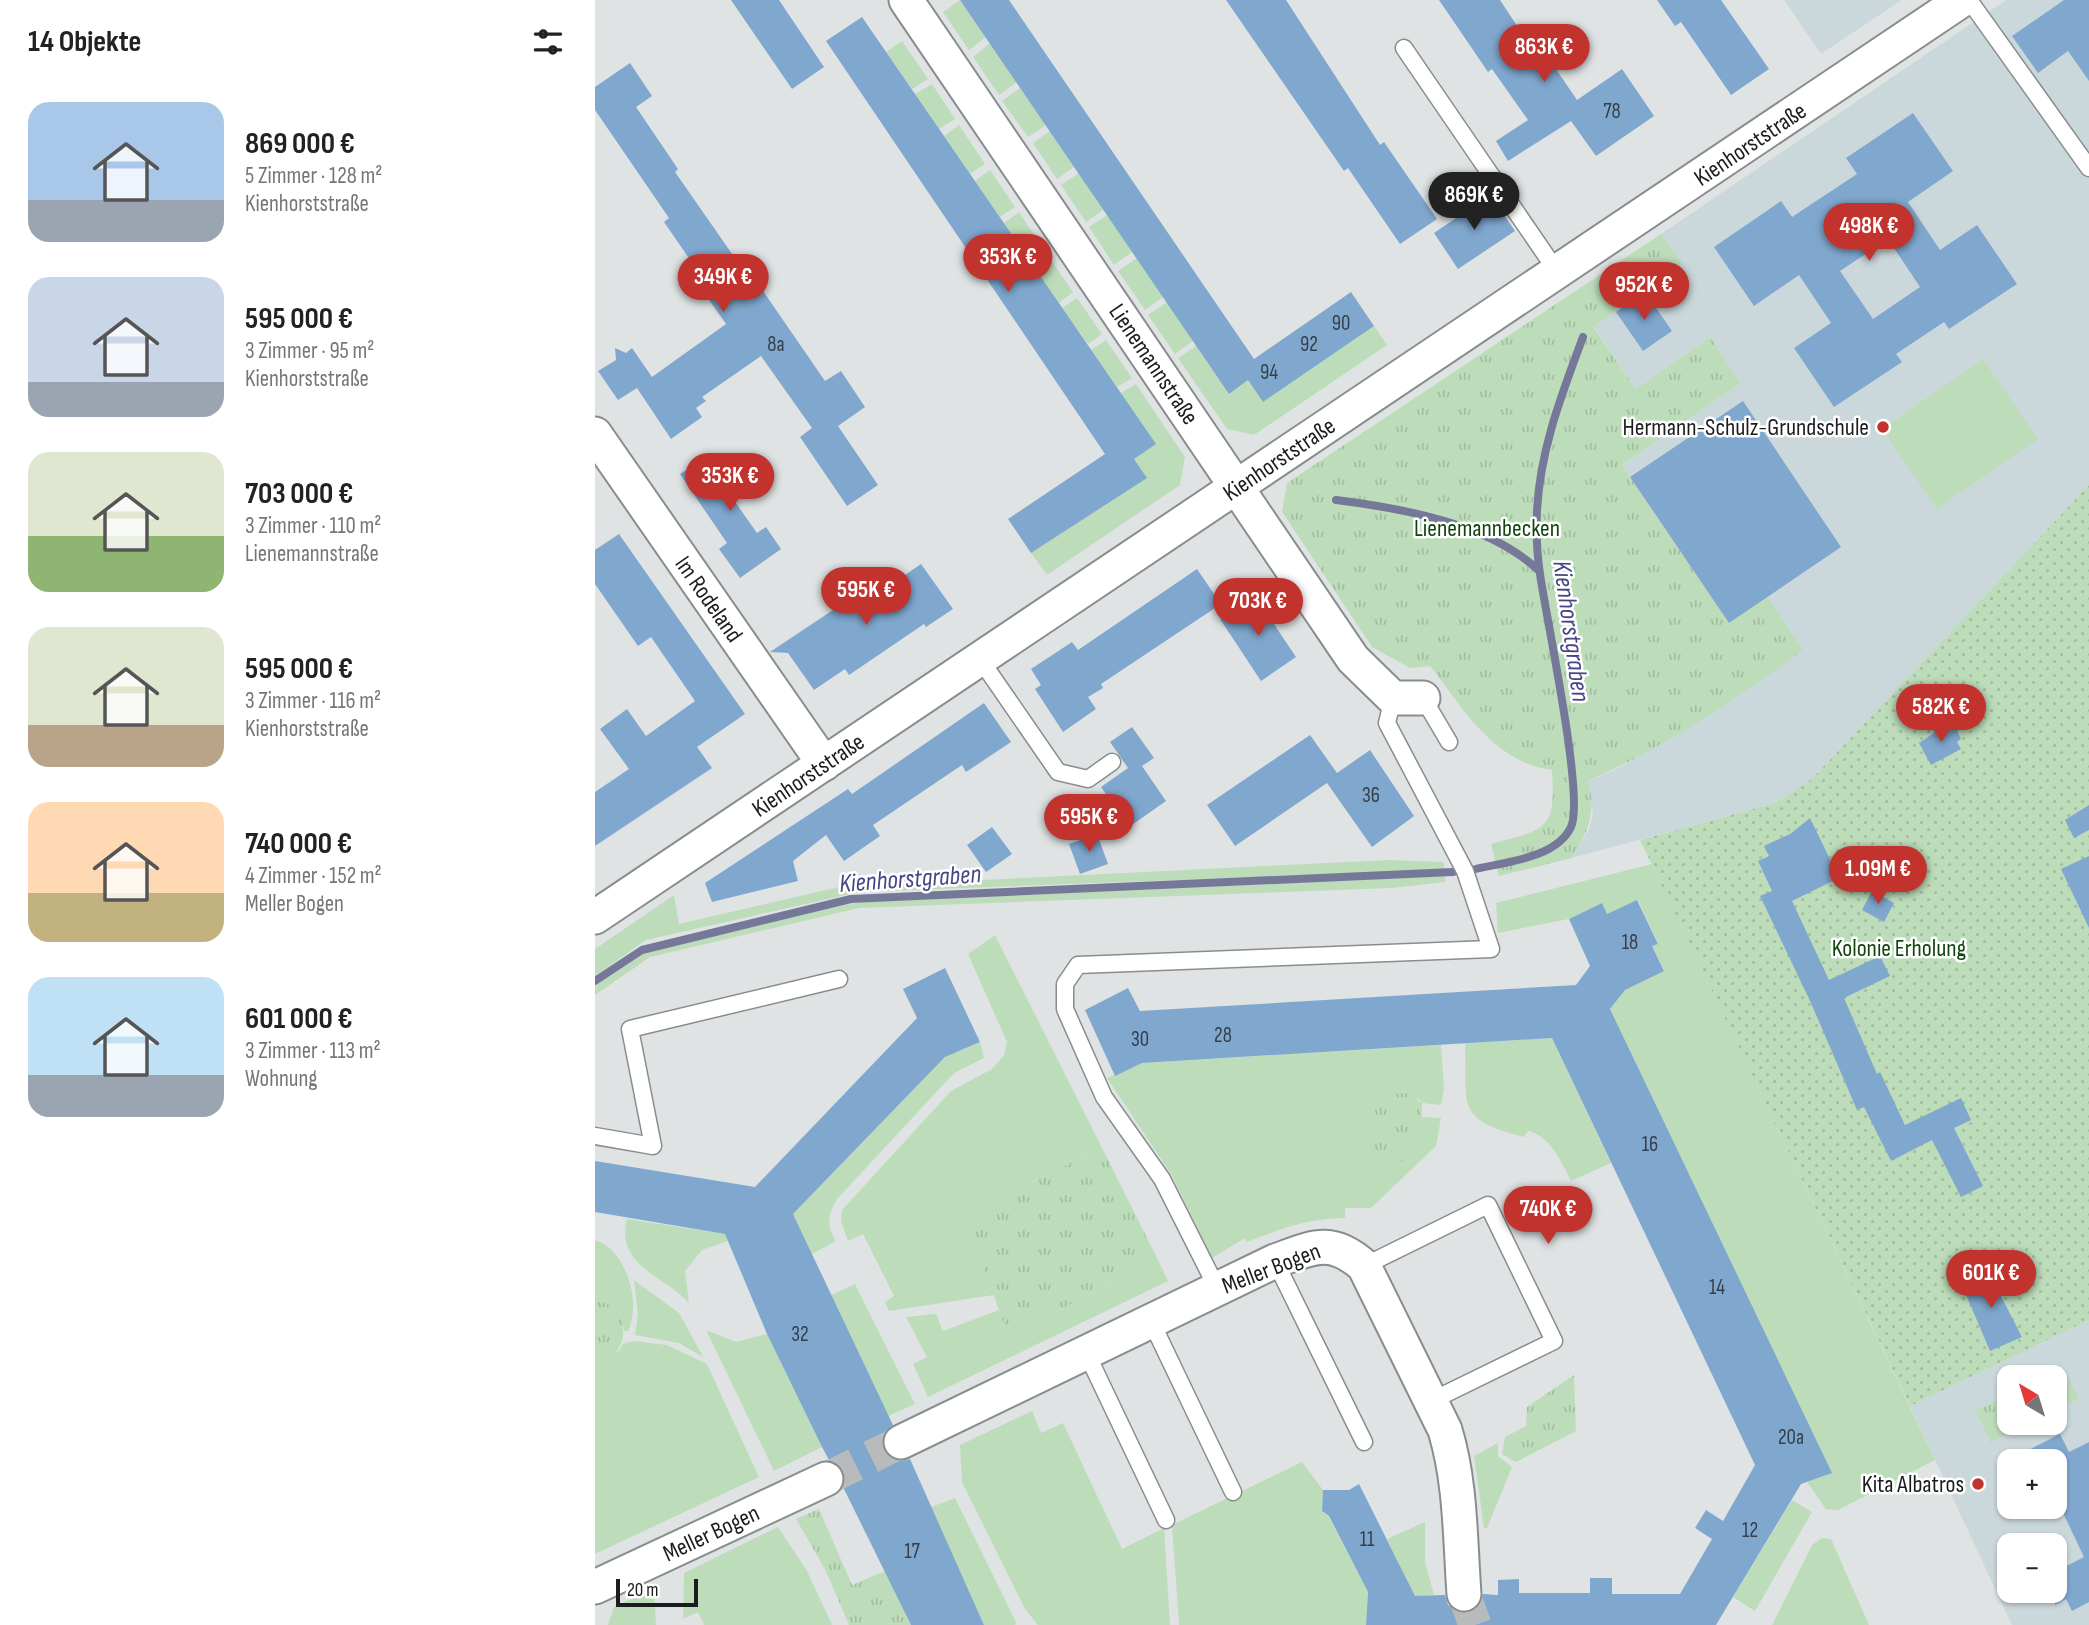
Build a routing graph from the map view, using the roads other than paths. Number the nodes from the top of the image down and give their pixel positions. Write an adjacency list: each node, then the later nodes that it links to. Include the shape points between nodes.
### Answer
1 (905, 0): 8 (street, Lienemannstraße)
2 (1962, 0): 6 (street, Kienhorststraße)
3 (1969, 0): 5 (lane)
4 (1405, 48): 6 (lane)
5 (2089, 168)
6 (1558, 273): 8 (street, Kienhorststraße)
7 (595, 434): 13 (street, Im Rodeland)
8 (1238, 486): 9 (street, Kienhorststraße); 10 (street, Lienemannstraße, via 1353,659)
9 (980, 659): 12 (lane, via 1058,772 1087,779); 13 (street, Kienhorststraße)
10 (1408, 698): 11 (lane); 19 (lane, via 1387,723 1465,871 1491,949 1078,965 1065,984 1065,1009 1104,1097 1162,1179)
11 (1449, 742)
12 (1112, 762)
13 (824, 764): 14 (street, Kienhorststraße)
14 (595, 917)
15 (839, 979): 16 (lane, via 630,1029 653,1146)
16 (595, 1136)
17 (1275, 1261): 18 (street, Meller Bogen, via 1330,1245); 19 (street, Meller Bogen); 24 (lane)
18 (1364, 1266): 22 (street); 22 (lane, via 1488,1205 1554,1341)
19 (1217, 1288): 20 (street, Meller Bogen)
20 (1151, 1321): 21 (street, Meller Bogen); 26 (lane)
21 (1087, 1354): 23 (street, Meller Bogen); 27 (lane)
22 (1431, 1401): 29 (street, via 1452,1455)
23 (901, 1442)
24 (1364, 1442)
25 (826, 1479): 28 (street, Meller Bogen)
26 (1233, 1492)
27 (1166, 1520)
28 (595, 1587)
29 (1464, 1594)

